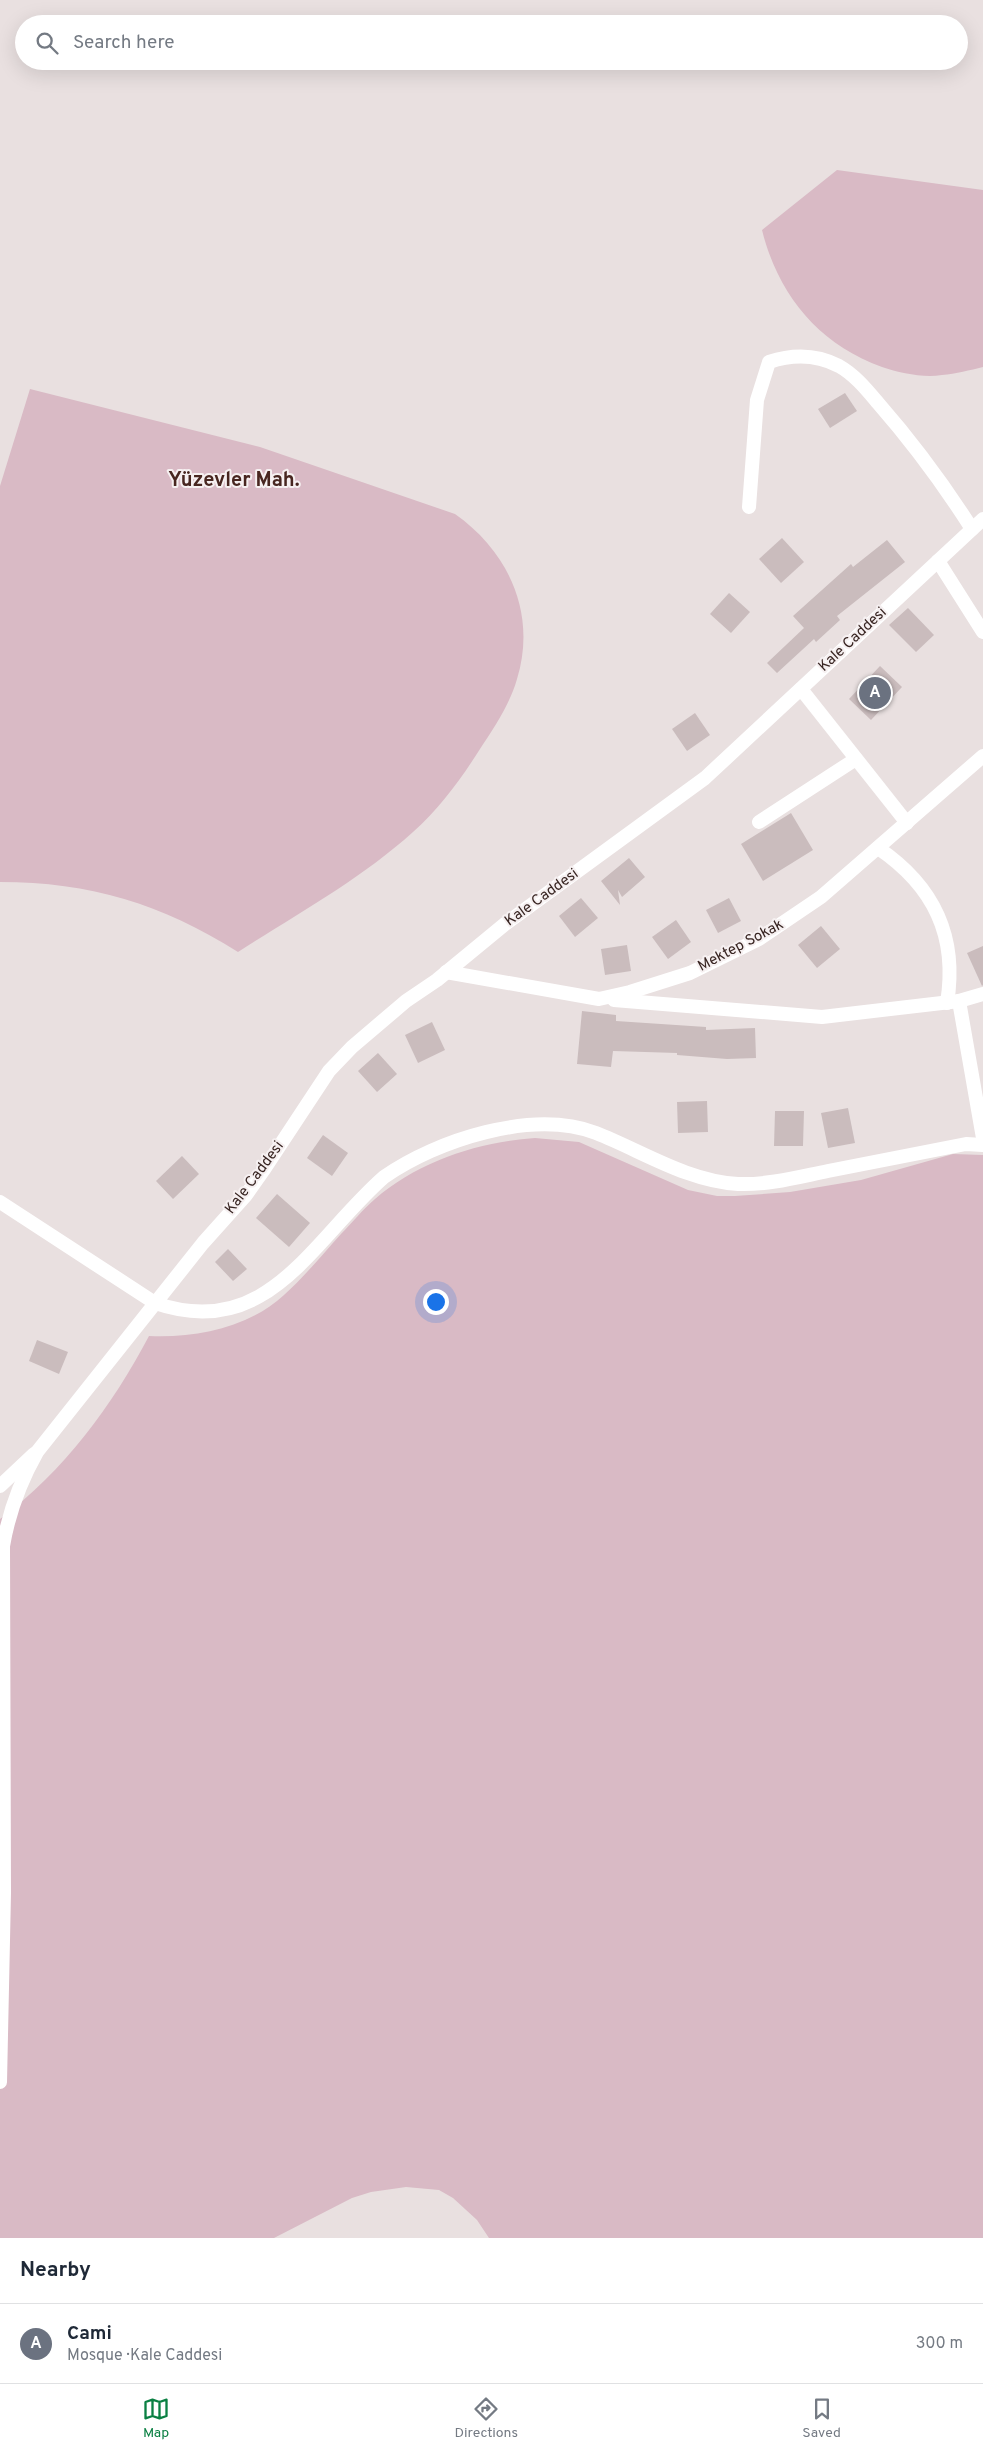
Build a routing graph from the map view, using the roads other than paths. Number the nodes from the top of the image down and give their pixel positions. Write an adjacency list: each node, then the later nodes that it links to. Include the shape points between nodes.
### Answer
1 (749, 507): 3 (street, via 757,400 769,362 806,356 830,362 852,374 924,458)
2 (983, 519): 3 (street, Kale Caddesi)
3 (972, 529): 4 (street, Kale Caddesi)
4 (938, 561): 5 (street); 6 (street, Kale Caddesi)
5 (983, 632)
6 (801, 689): 8 (street); 12 (street, Kale Caddesi, via 705,778 505,924)
7 (983, 756): 10 (street, Mektep Sokak)
8 (856, 759): 9 (street); 10 (street)
9 (759, 822)
10 (907, 823): 11 (street, Mektep Sokak)
11 (878, 848): 14 (street, Mektep Sokak, via 851,874 799,914 725,957 660,984); 15 (street, via 908,870 939,915 950,958)
12 (446, 972): 14 (street, Mektep Sokak); 19 (street, Kale Caddesi, via 377,1025 329,1071 265,1168)
13 (983, 994): 15 (street)
14 (599, 999): 15 (street, via 822,1017)
15 (953, 1002): 16 (street)
16 (983, 1138)
17 (983, 1144): 19 (street, via 966,1144 776,1182 738,1184 694,1175 580,1129 554,1125 496,1130 427,1152 384,1177 281,1283 251,1302 202,1313)
18 (0, 1202): 19 (street)
19 (155, 1303): 20 (street, Kale Caddesi)
20 (37, 1452): 21 (street); 22 (street, Kale Caddesi, via 18,1490 3,1546 4,1893)
21 (0, 1486)
22 (0, 2082)

